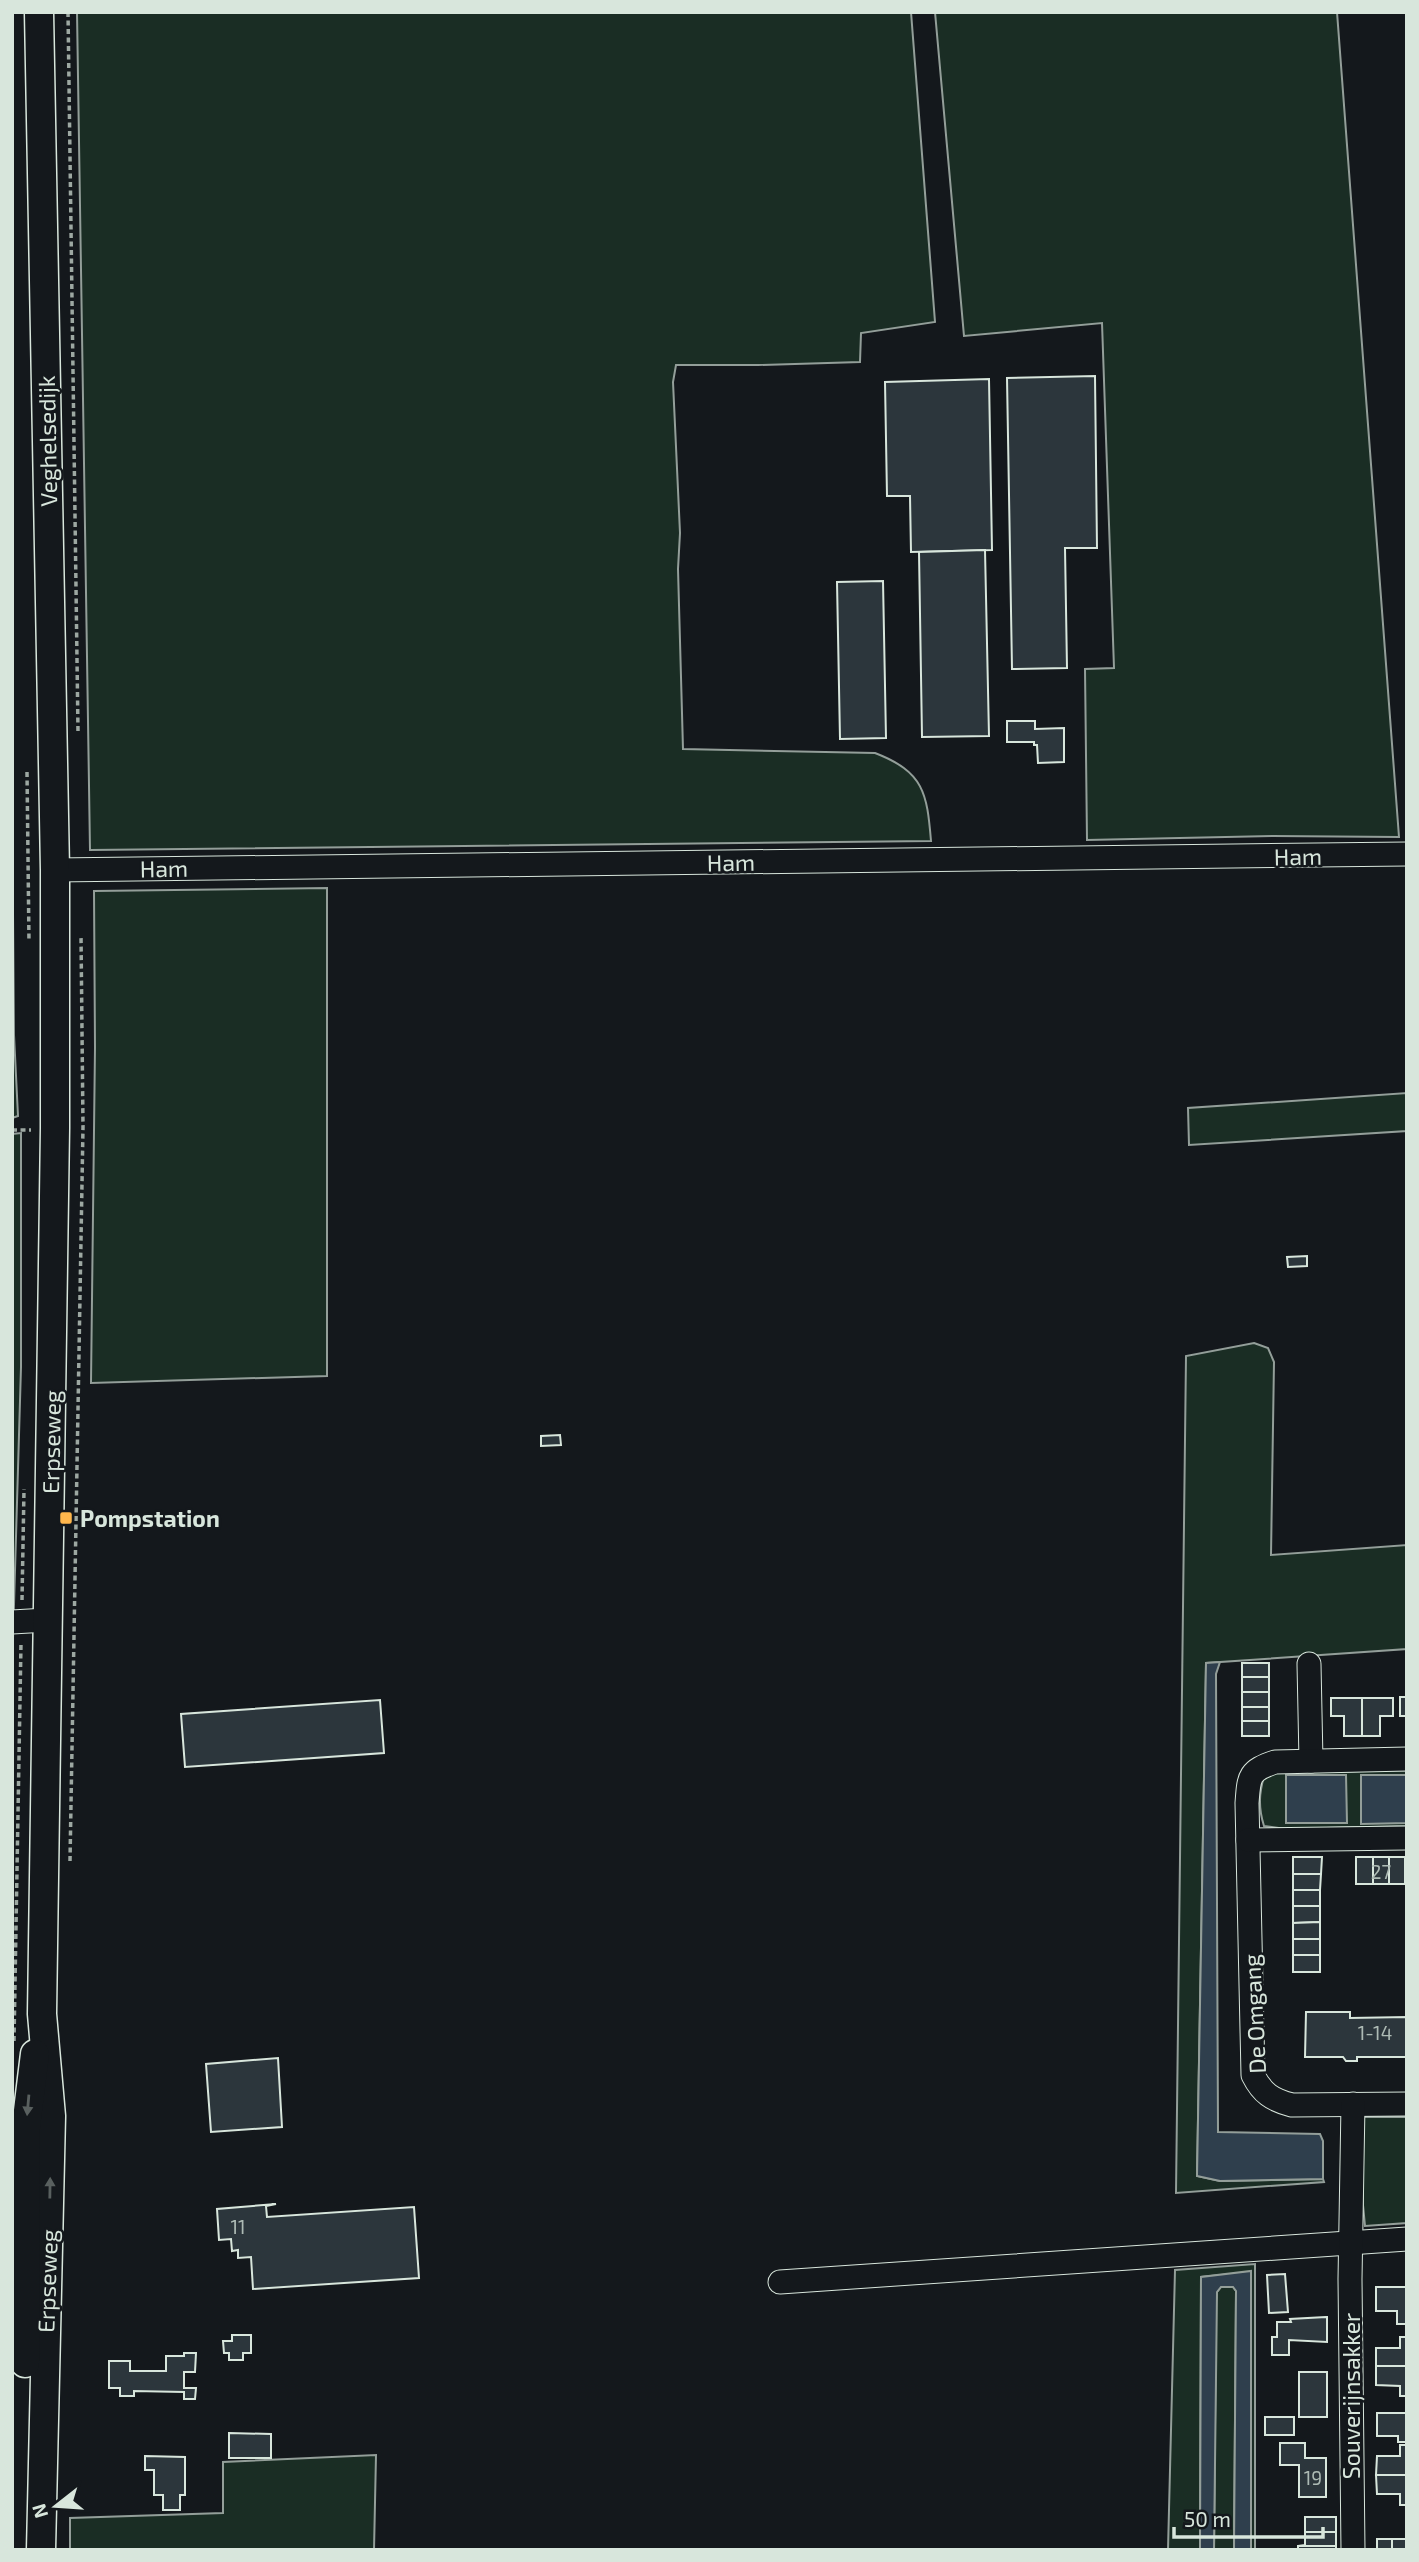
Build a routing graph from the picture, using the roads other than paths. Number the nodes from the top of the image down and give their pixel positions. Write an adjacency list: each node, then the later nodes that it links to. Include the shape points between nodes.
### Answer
1 (39, 12): 3 (main road, Veghelsedijk)
2 (1407, 855): 3 (street, Ham)
3 (42, 869): 4 (main road, Erpseweg, via 55,1115)
4 (27, 1621): 10 (main road, Erpseweg)
5 (1309, 1664): 7 (street)
6 (1407, 1759): 7 (street, De Omgang)
7 (1311, 1761): 9 (street, De Omgang, via 1275,1762 1253,1773 1249,1779)
8 (1407, 1838): 9 (street)
9 (1248, 1840): 11 (street, De Omgang, via 1253,2075 1260,2090 1275,2101)
10 (29, 2012): 16 (main road, Erpseweg, one-way to 16); 17 (main road, Erpseweg, one-way to 10, via 51,2116)
11 (1353, 2104): 12 (street, De Omgang); 14 (street)
12 (1407, 2104)
13 (1407, 2239): 14 (street)
14 (1351, 2243): 15 (street); 18 (street, Souverijnsakker)
15 (780, 2282)
16 (22, 2550)
17 (41, 2550)
18 (1353, 2550)

